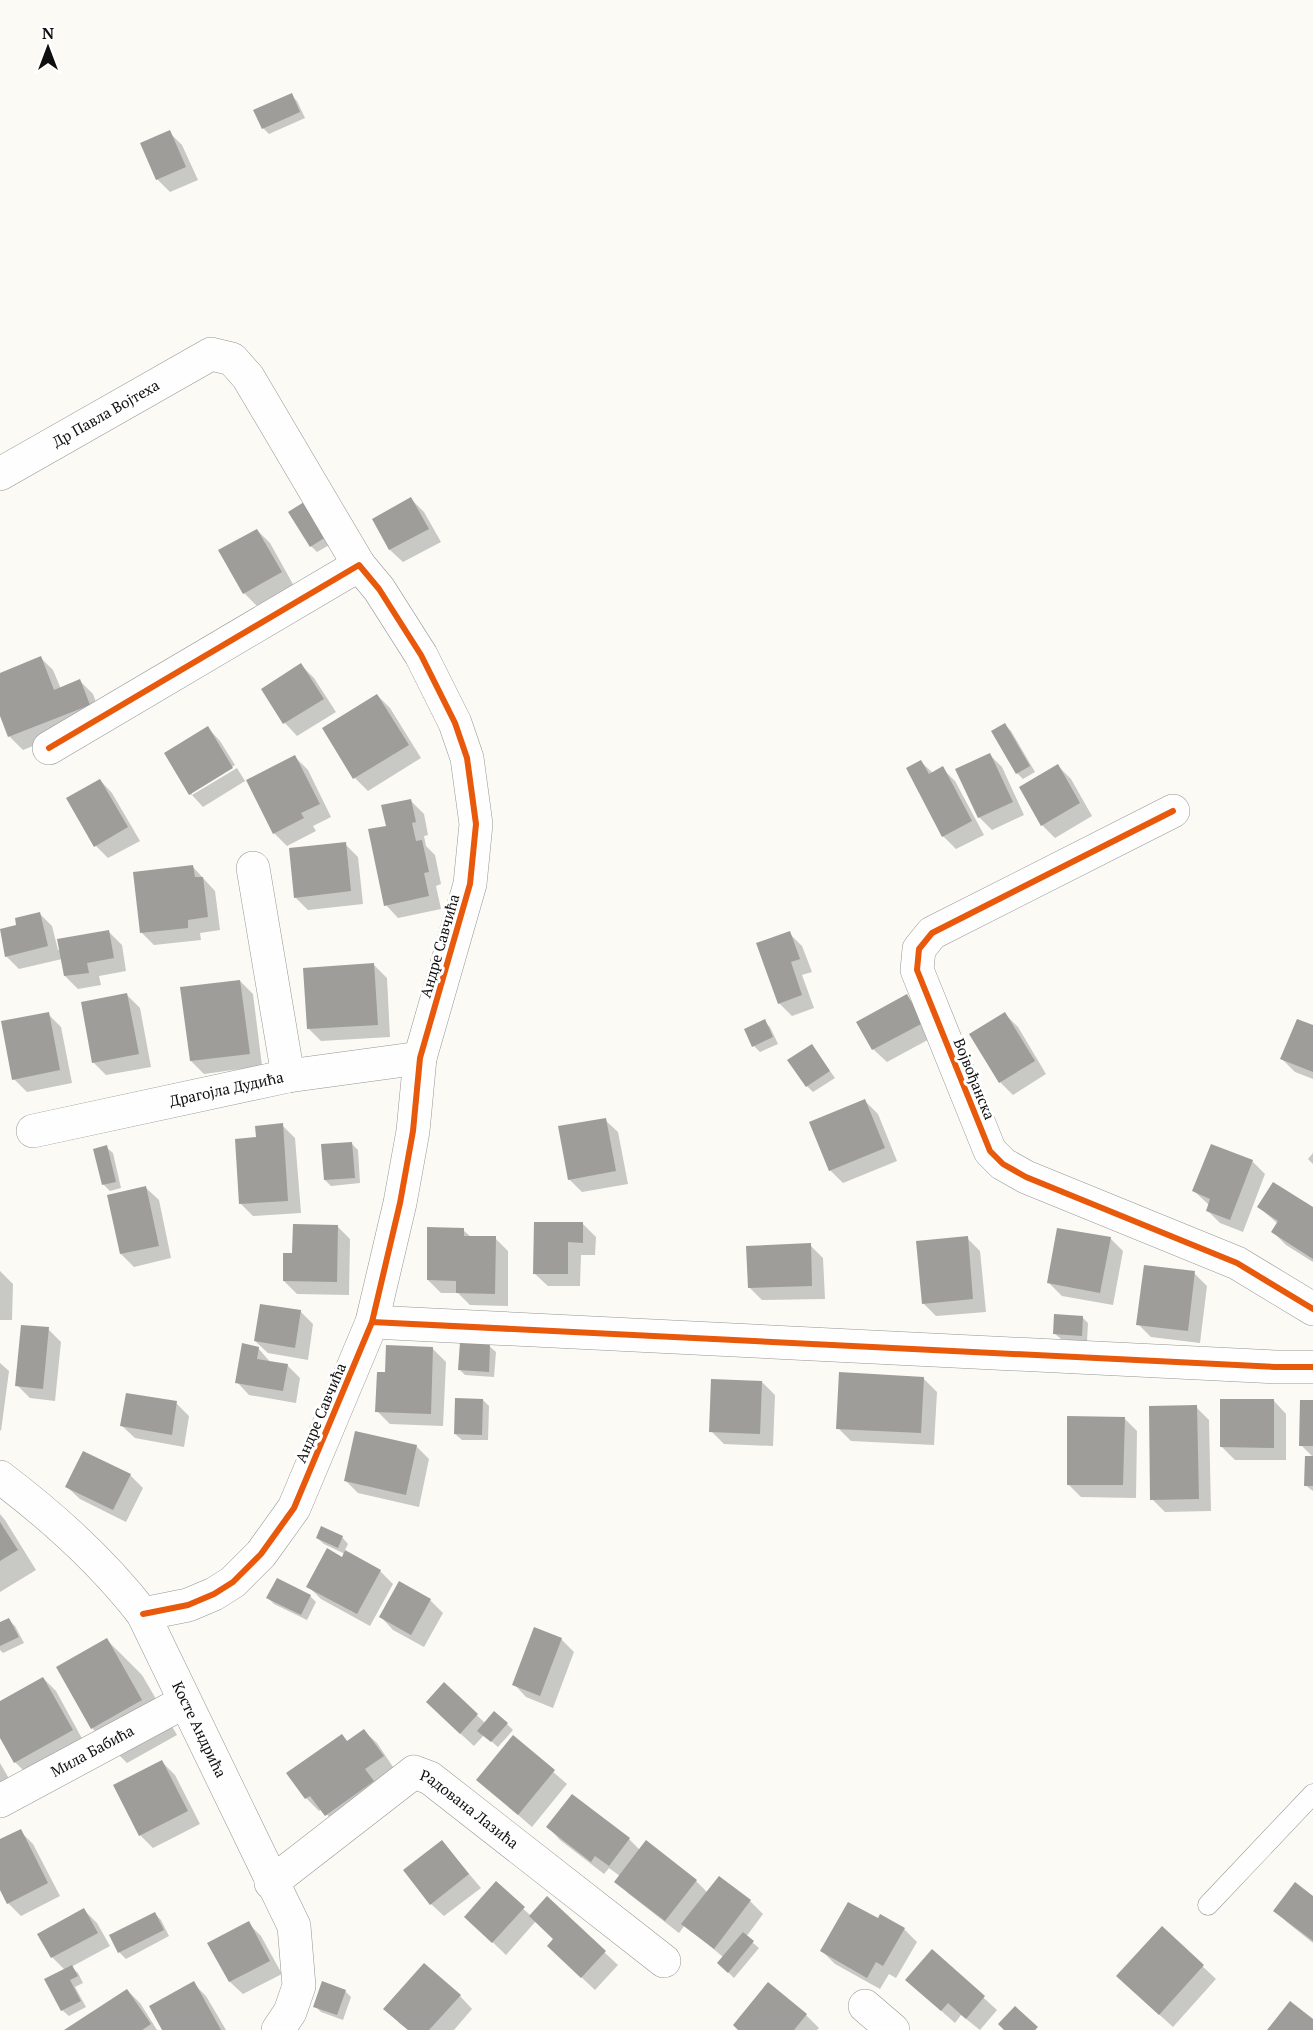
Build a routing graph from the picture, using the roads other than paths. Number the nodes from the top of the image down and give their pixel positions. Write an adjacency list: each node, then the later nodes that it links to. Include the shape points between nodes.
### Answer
1 (211, 354): 2 (street, Др Павла Војтеха); 3 (street, Андре Савчића, via 232,359 248,377)
2 (0, 474)
3 (359, 565): 4 (street); 7 (street, Андре Савчића, via 380,589 451,713 467,758 476,824 470,884)
4 (49, 748)
5 (1173, 812): 10 (street, Војвођанска, via 932,933 919,949 917,970 990,1151 1003,1164 1026,1177 1237,1263)
6 (253, 868): 8 (street)
7 (420, 1058): 8 (street, Драгојла Дудића); 11 (street, Андре Савчића, via 401,1193)
8 (288, 1076): 9 (street, Драгојла Дудића)
9 (33, 1131)
10 (1313, 1309)
11 (372, 1322): 12 (street); 14 (street, Андре Савчића, via 294,1508 261,1554 214,1594 188,1605)
12 (1313, 1366)
13 (0, 1477): 14 (street, Косте Андрића, via 85,1548)
14 (143, 1614): 15 (street, Косте Андрића)
15 (184, 1702): 17 (street, Мила Бабића); 18 (street, Косте Андрића)
16 (1313, 1794): 19 (lane)
17 (0, 1801)
18 (271, 1883): 20 (street, Радована Лазића, via 414,1772 430,1778); 22 (street, Косте Андрића, via 294,1926 299,1986 290,2012)
19 (1208, 1905)
20 (664, 1960)
21 (865, 2006): 23 (street)
22 (278, 2030)
23 (893, 2030)

